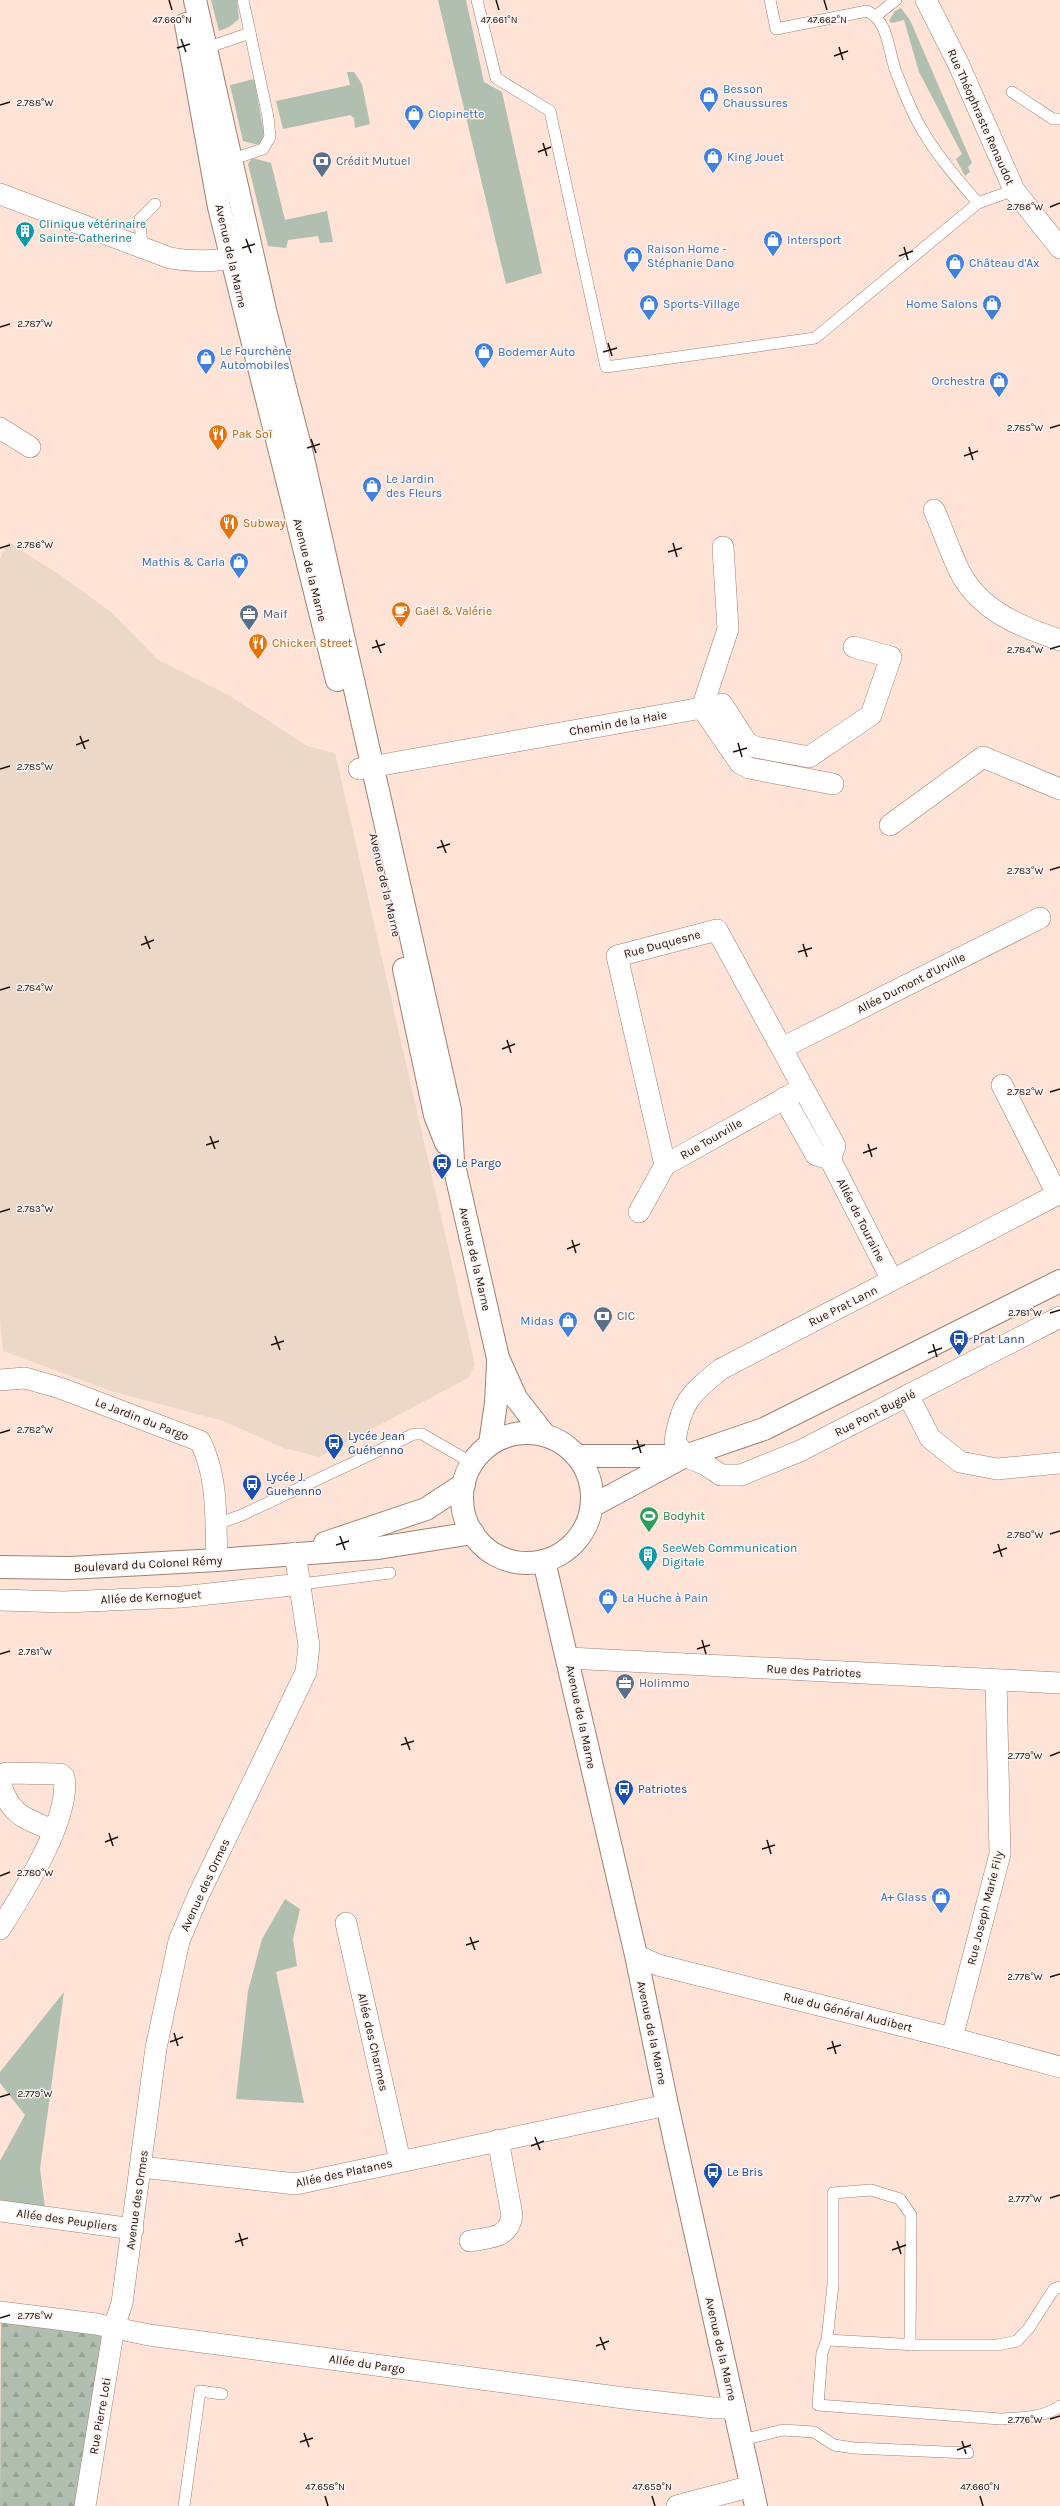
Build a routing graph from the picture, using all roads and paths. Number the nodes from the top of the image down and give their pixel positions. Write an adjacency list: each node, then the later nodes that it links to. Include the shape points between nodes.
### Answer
1 (181, 0): 20 (main road, Avenue de la Marne, via 219,207)
2 (195, 0): 10 (main road, Avenue de la Marne)
3 (244, 0): 9 (lane)
4 (477, 0): 17 (lane, via 496,78 550,111 606,367 815,338)
5 (770, 0): 8 (lane, via 776,29 867,11)
6 (896, 0): 8 (lane)
7 (926, 0): 14 (street, Rue Théophraste Renaudot, via 959,65)
8 (876, 15): 17 (lane, via 883,26 891,58 923,132)
9 (250, 33): 10 (lane); 13 (lane, via 262,84 270,137 263,149)
10 (206, 48): 13 (main road, Avenue de la Marne)
11 (1012, 92): 12 (lane, via 1053,119)
12 (1060, 119)
13 (230, 160): 20 (main road, Avenue de la Marne)
14 (1014, 190): 17 (lane); 19 (street, Rue Théophraste Renaudot)
15 (0, 194): 18 (street)
16 (154, 204): 18 (lane, via 140,220)
17 (978, 204)
18 (142, 248): 20 (street, via 191,262)
19 (1060, 248)
20 (242, 257): 23 (main road, Avenue de la Marne)
21 (0, 428): 22 (street)
22 (30, 447)
23 (292, 454): 29 (main road, Avenue de la Marne); 29 (main road, Avenue de la Marne, via 360,734)
24 (934, 510): 26 (street, via 961,574 980,598 998,614 1026,628)
25 (723, 547): 28 (street, via 728,629)
26 (1060, 640)
27 (854, 647): 28 (street, Chemin de la Haie, via 891,658 871,715 809,757 755,747 747,743 722,704)
28 (703, 710): 29 (street, Chemin de la Haie); 30 (street, via 740,763 749,768)
29 (365, 768): 45 (main road, Avenue de la Marne, via 450,1110 453,1161)
30 (833, 784)
31 (1060, 788): 32 (street, via 983,757)
32 (890, 825)
33 (1040, 918): 34 (street, Allée Dumont d'Urville)
34 (782, 1048): 36 (street, Rue Duquesne); 39 (street, Rue Duquesne, via 717,930 617,956)
35 (1002, 1086): 40 (street)
36 (804, 1088): 37 (street, Rue Tourville); 38 (street, via 835,1146)
37 (784, 1098): 38 (street, via 816,1155); 39 (street, Rue Tourville)
38 (830, 1160): 42 (street, Allée de Touraine)
39 (665, 1165): 41 (street)
40 (1059, 1194): 42 (street, Rue Prat Lann)
41 (639, 1212)
42 (892, 1280): 51 (street, Rue Prat Lann, via 721,1369 695,1389 678,1417 675,1441)
43 (1060, 1281): 51 (main road, via 764,1429)
44 (1060, 1317): 47 (street, Rue Pont Bugalé)
45 (498, 1358): 48 (main road, Avenue de la Marne, via 516,1398); 49 (main road, Avenue de la Marne, via 496,1403)
46 (0, 1380): 56 (street, Le Jardin du Pargo, via 25,1378 60,1388 200,1441 209,1459)
47 (908, 1395): 51 (street, Rue Pont Bugalé, via 800,1451 741,1475 721,1475); 52 (street, via 930,1438 960,1462 998,1469)
48 (544, 1434): 49 (main road, via 525,1432); 50 (main road, via 562,1442)
49 (490, 1444): 53 (main road)
50 (578, 1456): 51 (main road); 55 (main road, via 587,1471 592,1488)
51 (685, 1456): 55 (main road)
52 (1060, 1462)
53 (472, 1463): 54 (main road); 56 (lane, via 422,1434 407,1436 242,1515)
54 (464, 1484): 57 (main road, via 464,1507); 58 (main road, Boulevard du Colonel Rémy, via 426,1510)
55 (592, 1506): 60 (main road, via 587,1525 576,1541 562,1553)
56 (217, 1524): 59 (street, Le Jardin du Pargo)
57 (473, 1533): 58 (main road, Boulevard du Colonel Rémy, via 378,1548); 60 (main road, via 487,1548 504,1559 524,1563)
58 (295, 1553): 59 (main road, Boulevard du Colonel Rémy); 63 (street, Avenue des Ormes)
59 (217, 1560): 61 (main road, Boulevard du Colonel Rémy, via 70,1568)
60 (544, 1561): 65 (main road, Avenue de la Marne)
61 (0, 1567)
62 (390, 1573): 63 (lane)
63 (301, 1584): 64 (street, Allée de Kernoguet, via 182,1597 64,1602); 79 (street, Avenue des Ormes, via 309,1646 306,1672 198,1896 179,1941 156,2048)
64 (0, 1600)
65 (568, 1658): 66 (street, Rue des Patriotes); 73 (main road, Avenue de la Marne)
66 (996, 1680): 67 (street, Rue des Patriotes); 74 (street, Rue Joseph Marie Fily, via 1000,1854)
67 (1060, 1683)
68 (0, 1777): 70 (street, via 6,1773 60,1774 64,1778 64,1793)
69 (0, 1783): 70 (street, via 11,1808 20,1816)
70 (53, 1830): 72 (street, via 27,1884)
71 (346, 1923): 78 (street, Allée des Charmes)
72 (0, 1929)
73 (636, 1955): 74 (street, Rue du Général Audibert, via 658,1965); 76 (main road, Avenue de la Marne)
74 (952, 2038): 75 (street, Rue du Général Audibert)
75 (1060, 2068)
76 (667, 2105): 77 (street, Allée des Platanes); 90 (main road, Avenue de la Marne)
77 (498, 2140): 78 (street, Allée des Platanes); 82 (street, via 512,2215 511,2222 508,2230 500,2235)
78 (400, 2161): 79 (street, Allée des Platanes, via 289,2185)
79 (141, 2167): 81 (street, Avenue des Ormes)
80 (0, 2211): 81 (street, Allée des Peupliers)
81 (133, 2230): 85 (street, Avenue des Ormes, via 122,2303)
82 (470, 2241)
83 (1060, 2287): 87 (lane, via 1054,2289 1029,2328 1017,2341 998,2345)
84 (0, 2312): 85 (street, Allée du Pargo)
85 (114, 2327): 90 (street, Allée du Pargo, via 150,2335 616,2397); 94 (street, Rue Pierre Loti)
86 (827, 2340): 87 (lane); 87 (lane, via 833,2285 833,2193 871,2190 900,2199 911,2215); 89 (lane, via 822,2353 818,2405 1000,2419 1027,2417)
87 (910, 2345)
88 (222, 2394): 95 (lane, via 200,2391)
89 (1060, 2406)
90 (734, 2408): 91 (main road, Avenue de la Marne)
91 (742, 2440): 92 (lane, via 784,2430 814,2432 834,2446); 93 (main road, Avenue de la Marne)
92 (968, 2452)
93 (754, 2496): 96 (street)
94 (85, 2506)
95 (184, 2506)
96 (677, 2506)

